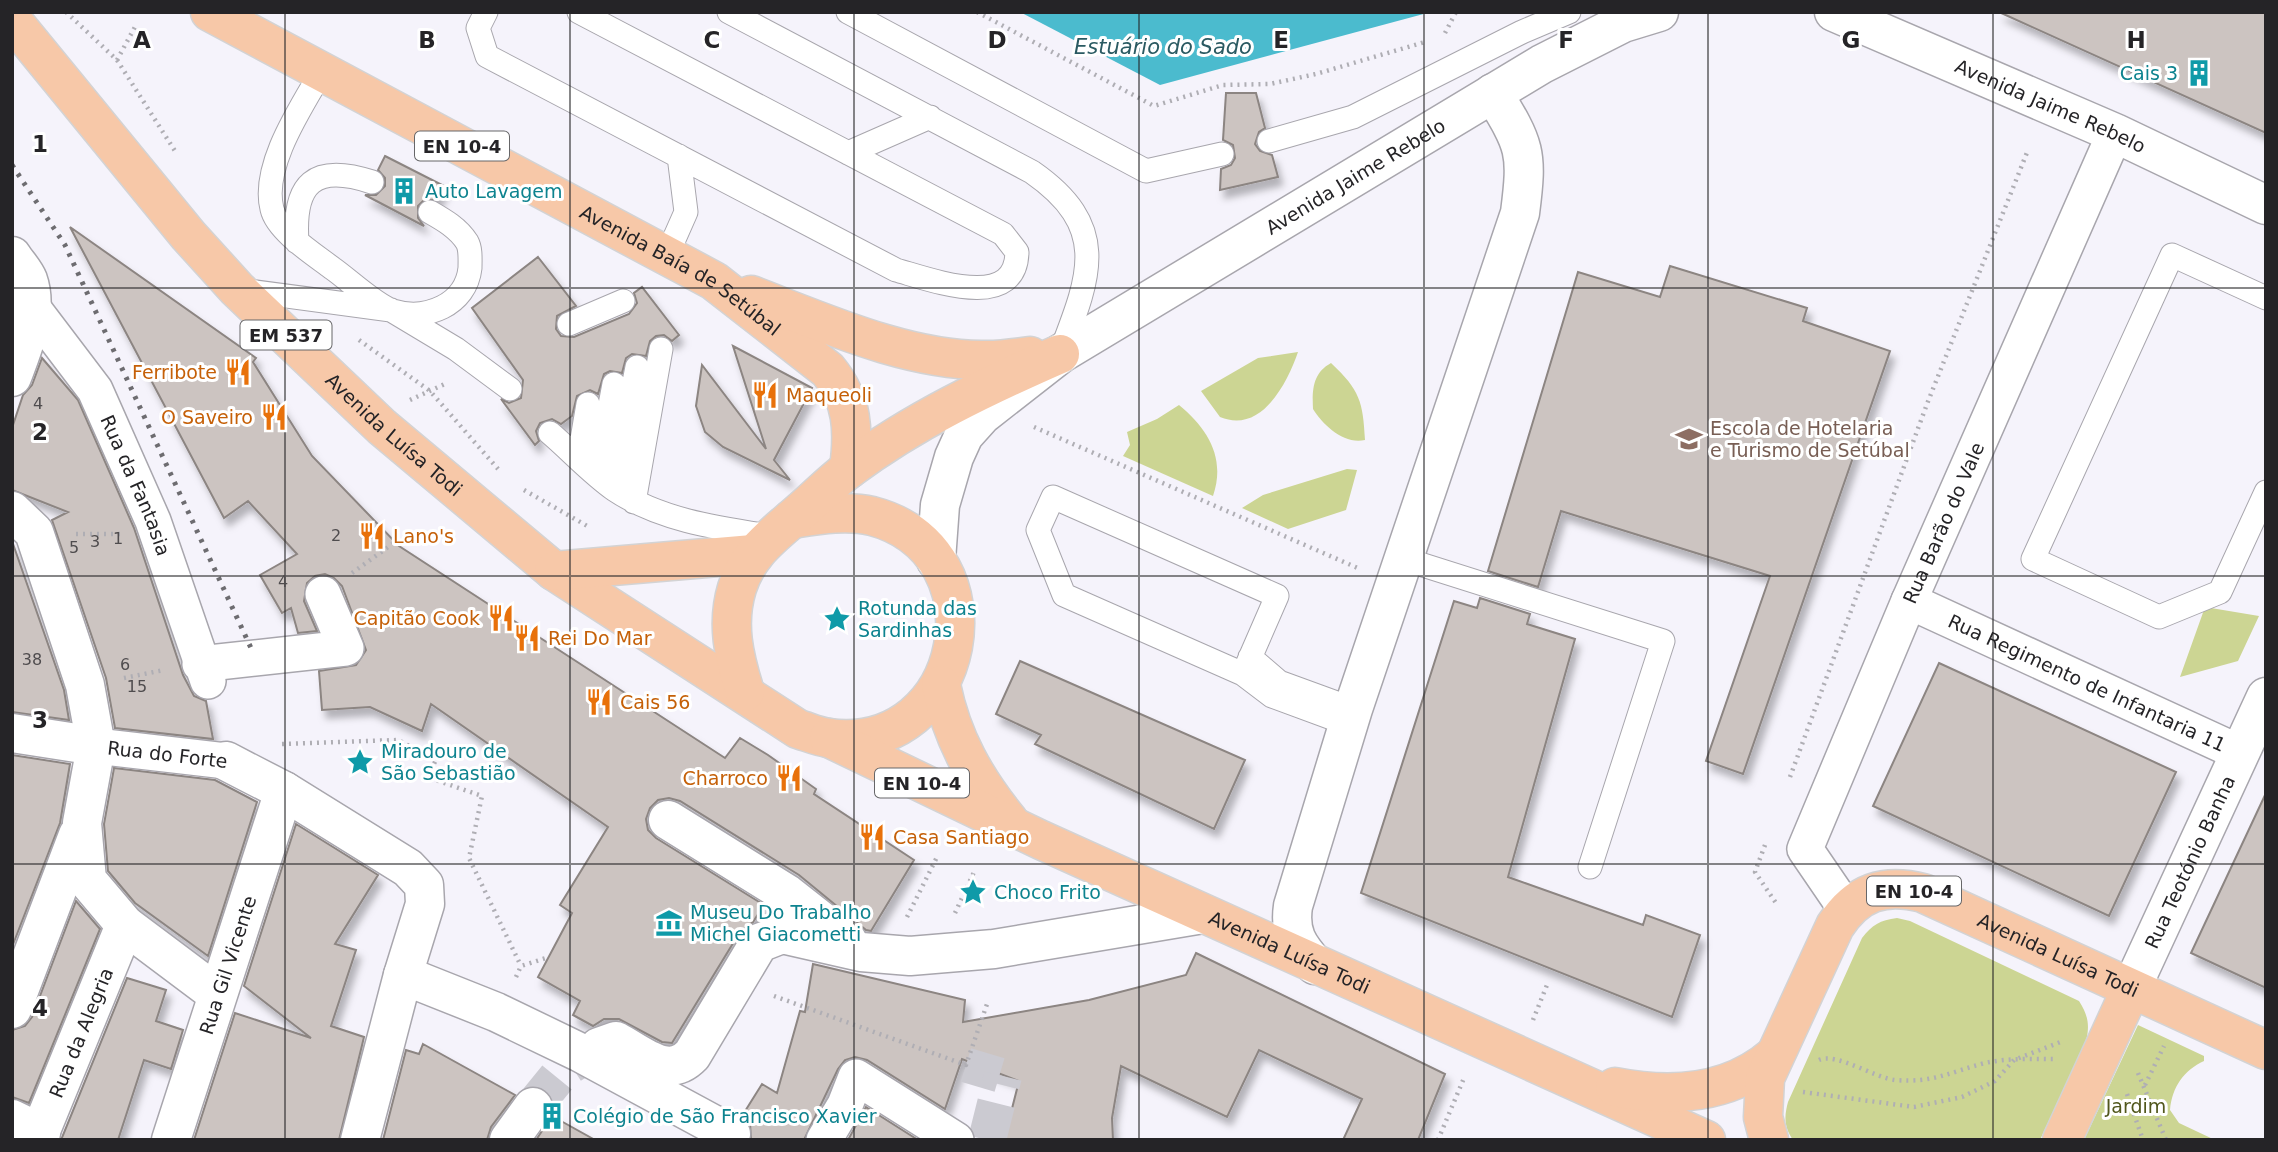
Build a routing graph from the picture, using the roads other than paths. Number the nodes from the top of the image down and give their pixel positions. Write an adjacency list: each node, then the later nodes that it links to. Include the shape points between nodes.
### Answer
1 (210, 12): 12 (main road, Avenida Baía de Setúbal / EN 10-4)
2 (486, 12): 19 (lane, via 478,29 487,56)
3 (579, 12): 17 (lane)
4 (729, 12): 14 (lane)
5 (848, 12): 18 (lane, via 1146,171)
6 (1569, 12): 16 (lane, via 1353,117)
7 (1659, 12): 13 (street, Avenida Jaime Rebelo, via 1623,23 1567,50)
8 (1834, 12): 11 (street, Avenida Jaime Rebelo)
9 (1850, 12): 11 (lane)
10 (12, 20): 27 (main road, Avenida Luísa Todi / EM 537)
11 (1887, 33): 15 (street, Avenida Jaime Rebelo)
12 (322, 71): 23 (lane, via 282,141 272,178 272,210); 25 (main road, Avenida Baía de Setúbal / EN 10-4)
13 (1493, 93): 34 (street, Avenida Jaime Rebelo); 49 (street, via 1521,140 1525,172 1520,213)
14 (930, 117): 17 (lane); 34 (lane, via 1032,172 1060,192 1078,216 1087,245 1086,275)
15 (2115, 133): 21 (street, Avenida Jaime Rebelo); 52 (street, Rua Barão do Vale)
16 (1269, 141)
17 (848, 153): 19 (lane, via 1003,234 1017,251 1017,268 1008,281 992,287 948,285 896,270)
18 (1222, 154)
19 (679, 156): 25 (lane, via 686,212)
20 (372, 182): 23 (lane, via 329,173 310,182 296,206)
21 (2266, 205)
22 (430, 212): 31 (lane, via 457,229 468,244 469,277 450,305 414,314)
23 (297, 242): 31 (lane)
24 (12, 256): 30 (street, via 28,279)
25 (667, 256): 26 (main road, Avenida Baía de Setúbal / EN 10-4)
26 (714, 281): 34 (main road, EN 10-4, via 847,330 935,355 986,360); 42 (main road, Avenida Baía de Setúbal / EN 10-4, via 828,370 841,386 852,420)
27 (237, 289): 31 (lane); 50 (main road, Avenida Luísa Todi / EM 537, via 382,427)
28 (2266, 298): 44 (lane, via 2172,255 2033,559 2159,617 2220,592)
29 (623, 301): 32 (lane)
30 (32, 307): 36 (street); 51 (street, Rua da Fantasia, via 95,390 153,521 204,672 346,648)
31 (391, 310): 37 (lane, via 485,370)
32 (569, 324)
33 (661, 349): 45 (lane)
34 (1060, 354): 42 (main road, Avenida Jaime Rebelo, via 979,389); 48 (street, Avenida Jaime Rebelo, via 982,415 964,435 940,505)
35 (637, 367): 43 (lane)
36 (12, 377)
37 (512, 378)
38 (614, 384): 43 (lane)
39 (588, 404): 41 (lane)
40 (550, 433): 41 (lane)
41 (579, 457): 43 (lane)
42 (849, 469): 47 (main road, Avenida Jaime Rebelo)
43 (605, 481): 45 (lane)
44 (2264, 501)
45 (634, 502): 47 (lane, via 721,528)
46 (23, 522): 60 (street, via 85,685)
47 (772, 536): 48 (main road, via 833,513 872,516 908,532); 50 (main road); 55 (main road, via 737,587 730,622)
48 (936, 560): 54 (main road, via 951,589 957,622 954,654)
49 (1387, 566): 57 (street); 67 (lane, via 1662,641)
50 (554, 571): 55 (main road, Avenida Luísa Todi / EM 537)
51 (323, 594)
52 (1909, 601): 61 (street, Rua Regimento de Infantaria 11); 68 (street, Rua Barão do Vale, via 1805,849)
53 (1247, 665): 53 (lane, via 1278,596 1053,497 1038,530 1064,596); 57 (lane, via 1272,696)
54 (941, 685): 59 (main road, via 920,710 893,728 862,737); 66 (main road, Avenida Luísa Todi / EN 10-4, via 959,747 980,786)
55 (745, 692): 59 (main road, via 798,729)
56 (2266, 696): 61 (street, Rua Teotónio Banha)
57 (1351, 717): 72 (street, via 1291,919 1298,946)
58 (12, 733): 60 (street, Rua do Forte)
59 (829, 738): 66 (main road, Avenida Luísa Todi / EN 10-4)
60 (96, 746): 62 (street, Rua do Forte); 65 (street)
61 (2253, 758): 74 (street, Rua Teotónio Banha)
62 (233, 764): 63 (street, Rua do Forte)
63 (285, 791): 73 (street, Rua do Forte, via 408,868 424,885 425,904); 75 (street, Rua Gil Vicente)
64 (668, 820): 71 (street, via 787,894)
65 (82, 823): 70 (street, via 87,880); 76 (street)
66 (1015, 828): 69 (main road, Avenida Luísa Todi / EN 10-4)
67 (1590, 867)
68 (1846, 909): 74 (main road, Avenida Luísa Todi / EN 10-4, via 1882,889 1923,893); 79 (main road, Avenida Luísa Todi / EN 10-4)
69 (1203, 914): 71 (street, via 994,949 910,956); 72 (main road, Avenida Luísa Todi / EN 10-4)
70 (125, 925): 75 (street); 82 (street, Rua da Alegria)
71 (861, 952): 77 (street, via 782,934 759,943 681,1066 667,1068 616,1041)
72 (1315, 965): 80 (main road, Avenida Luísa Todi / EN 10-4)
73 (402, 975): 83 (street, via 496,1012 581,1053); 85 (street, Rua do Forte)
74 (2132, 989): 78 (main road, Avenida Luísa Todi / EN 10-4); 91 (main road)
75 (217, 994): 84 (street, Rua Gil Vicente)
76 (12, 1009)
77 (599, 1047)
78 (2266, 1050)
79 (1774, 1056): 80 (main road, Avenida Luísa Todi / EN 10-4, via 1755,1073 1688,1093 1646,1093); 90 (main road, Avenida Luísa Todi / EN 10-4, via 1762,1097)
80 (1562, 1077): 89 (main road, Avenida Luísa Todi / EN 10-4)
81 (533, 1107): 86 (street)
82 (30, 1131)
83 (731, 1134)
84 (171, 1140)
85 (360, 1140)
86 (509, 1140)
87 (824, 1140): 88 (street, via 856,1077)
88 (956, 1140)
89 (1706, 1140)
90 (1769, 1140)
91 (2062, 1140)

